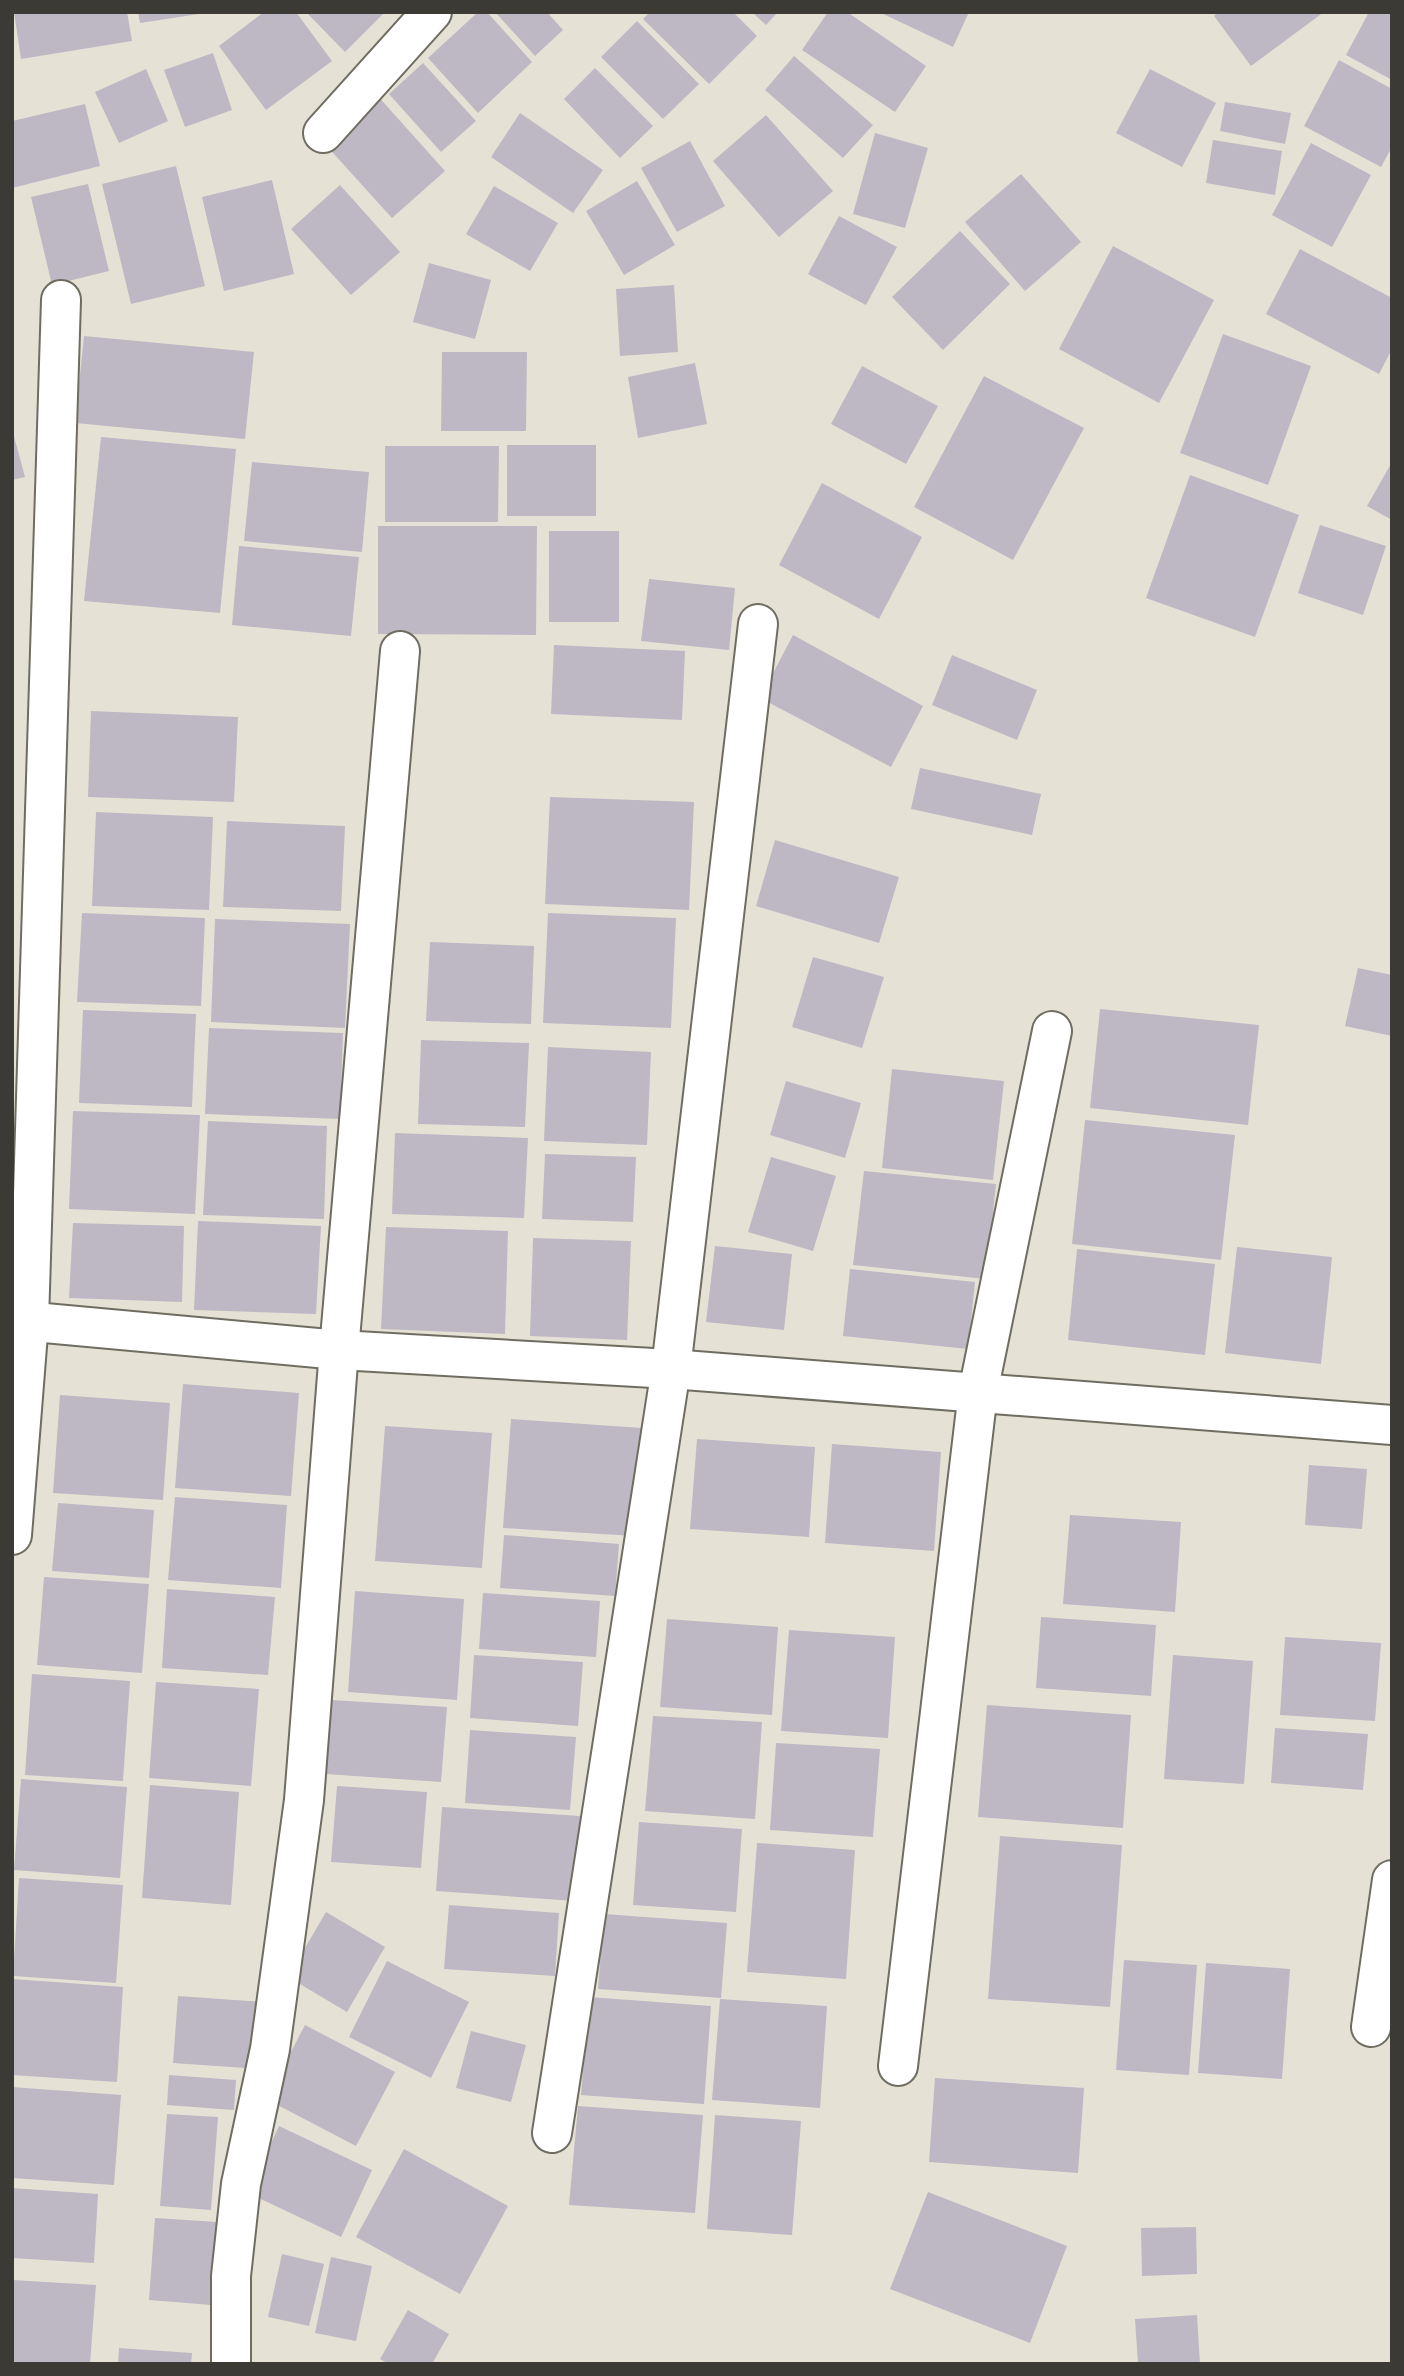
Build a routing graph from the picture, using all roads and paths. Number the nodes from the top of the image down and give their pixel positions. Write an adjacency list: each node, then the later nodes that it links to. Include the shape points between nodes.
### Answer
1 (432, 12): 2 (street)
2 (323, 133)
3 (61, 300): 7 (street)
4 (758, 624): 9 (street)
5 (400, 651): 8 (street)
6 (1052, 1031): 10 (street)
7 (20, 1321): 8 (street); 12 (street)
8 (339, 1350): 9 (street); 17 (street, via 304,1800 270,2049 241,2184 231,2276)
9 (671, 1369): 10 (street); 16 (street)
10 (978, 1392): 11 (street); 15 (street)
11 (1392, 1425)
12 (12, 1535)
13 (1392, 1880): 14 (street)
14 (1371, 2027)
15 (898, 2066)
16 (552, 2133)
17 (231, 2364)

